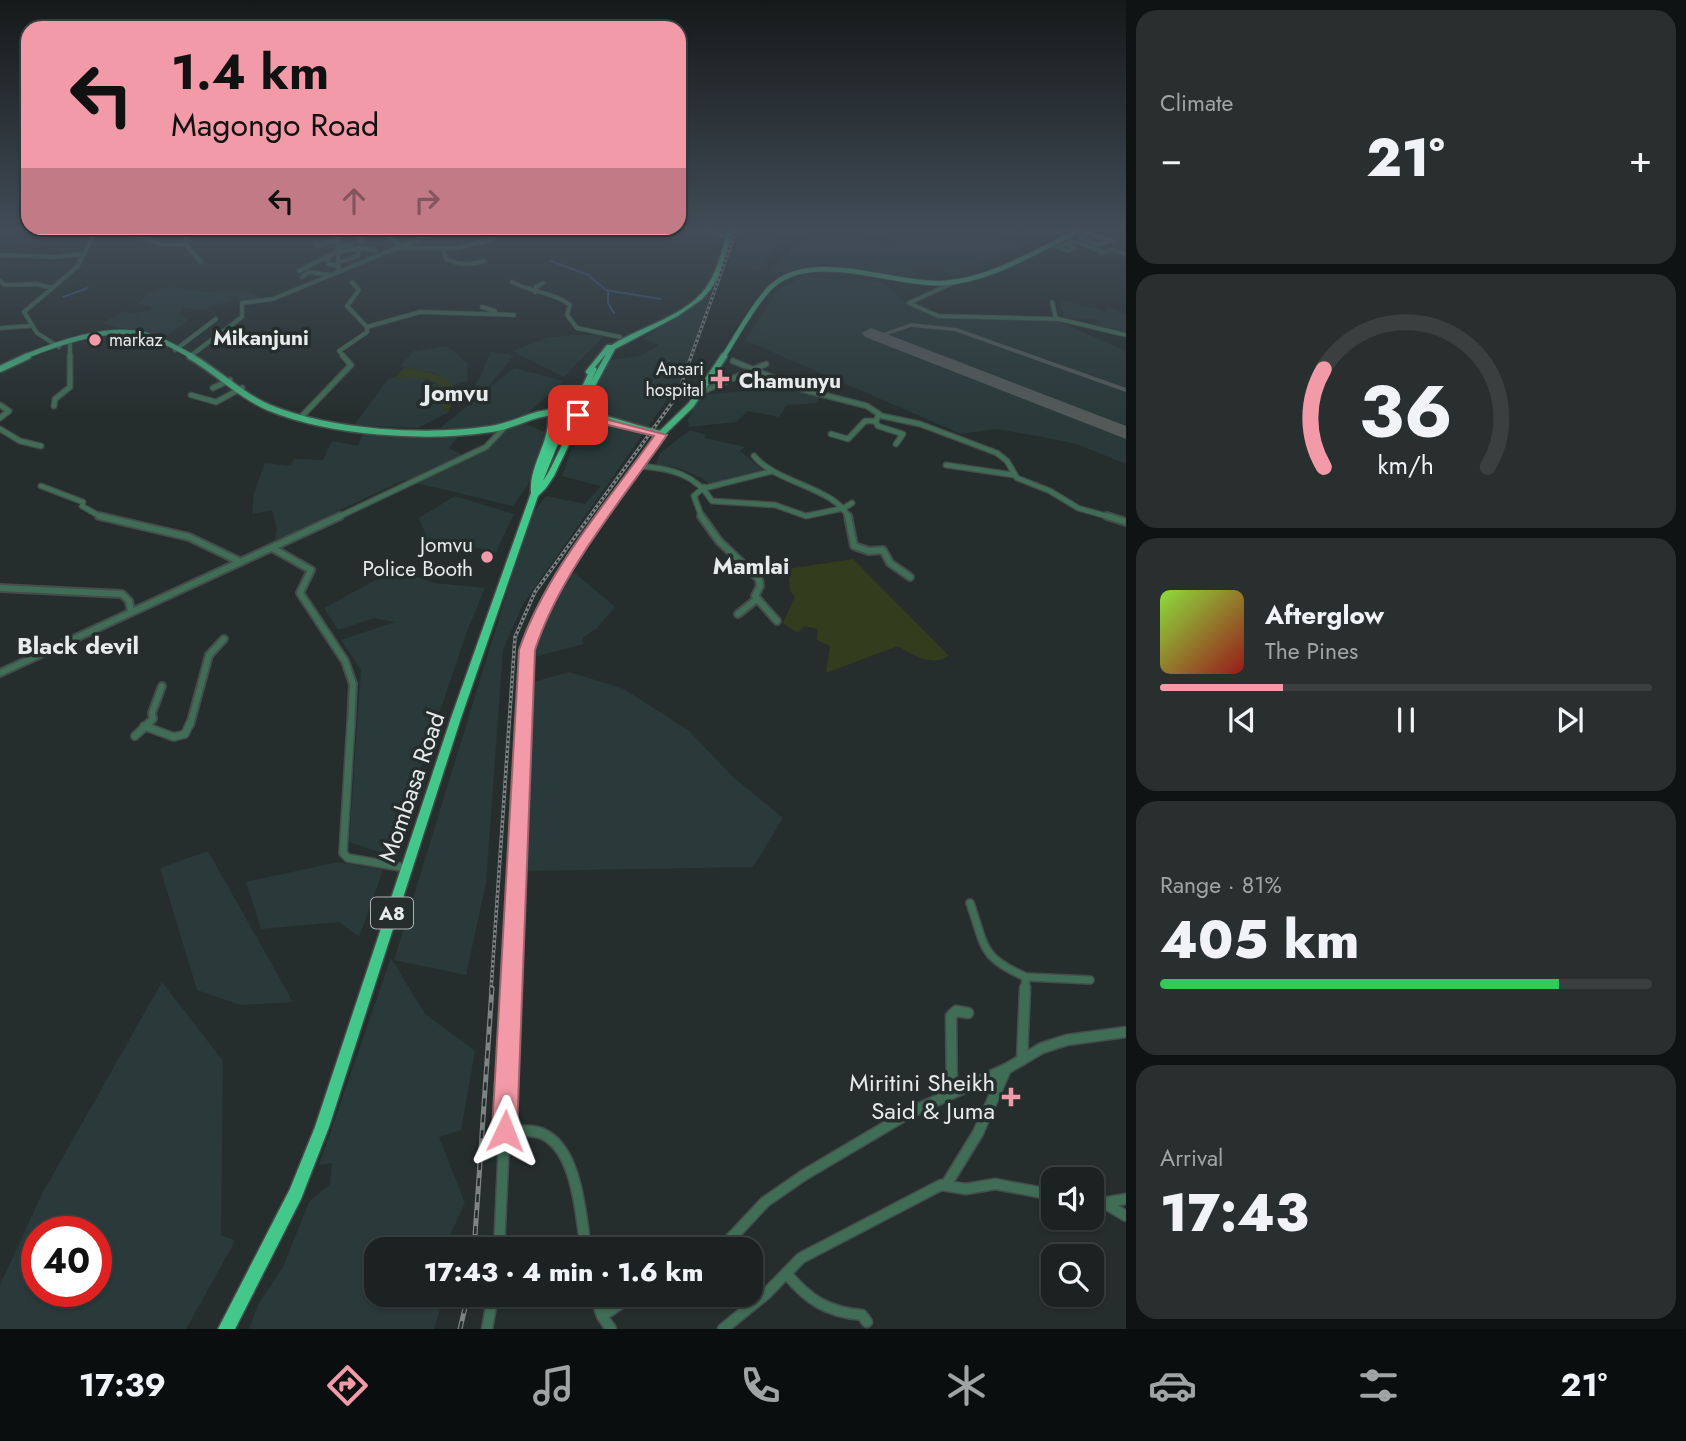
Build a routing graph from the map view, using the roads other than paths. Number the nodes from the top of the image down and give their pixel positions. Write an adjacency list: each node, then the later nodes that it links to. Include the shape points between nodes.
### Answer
1 (46, 293): 16 (street, via 24,311 24,320)
2 (287, 293): 25 (street, via 242,303 242,317)
3 (357, 293): 17 (street, via 347,306)
4 (539, 293): 20 (street, via 570,305 567,315 577,328)
5 (695, 293): 20 (highway, Mombasa Road)
6 (703, 293): 23 (highway, Mombasa Road)
7 (762, 293): 34 (main road)
8 (762, 293): 42 (main road)
9 (931, 293): 15 (street, via 909,303 939,316)
10 (1052, 302): 15 (street)
11 (482, 307): 12 (street)
12 (496, 313): 13 (street); 17 (street, via 420,312)
13 (514, 315)
14 (216, 319): 24 (street)
15 (1056, 319): 19 (street)
16 (31, 326): 18 (street); 22 (street)
17 (367, 327): 40 (street, via 358,340 339,351 351,365)
18 (0, 328)
19 (1126, 335)
20 (620, 337): 31 (highway, Mombasa Road, via 602,352)
21 (70, 344): 22 (main road); 24 (main road, via 131,333 146,335); 37 (street, via 70,387)
22 (59, 347): 28 (main road)
23 (612, 348): 31 (highway, Mombasa Road); 41 (highway, via 589,392)
24 (175, 350): 25 (main road)
25 (189, 357): 30 (main road)
26 (733, 361): 29 (street)
27 (766, 364): 29 (street)
28 (0, 369)
29 (752, 370): 34 (street); 39 (street, via 867,406)
30 (230, 380): 32 (street); 33 (main road)
31 (583, 386): 58 (highway, Mombasa Road)
32 (213, 388)
33 (242, 388): 35 (street, via 216,402); 40 (main road, via 263,404)
34 (699, 393): 42 (main road)
35 (191, 396)
36 (0, 405): 43 (street, via 9,411)
37 (54, 406)
38 (551, 413): 41 (main road); 45 (main road); 58 (highway, via 549,438 536,473)
39 (879, 414): 44 (street); 55 (street, via 997,453)
40 (302, 416): 45 (main road, via 365,428)
41 (587, 417): 48 (main road); 58 (highway, via 572,431 546,486)
42 (678, 417): 48 (main road)
43 (0, 418)
44 (875, 421): 47 (street, via 865,422 847,439); 49 (street, via 903,434)
45 (504, 428): 62 (street, via 486,447)
46 (0, 429): 50 (street)
47 (831, 434)
48 (661, 435): 53 (street)
49 (896, 444)
50 (41, 446)
51 (754, 456): 54 (street)
52 (946, 465): 55 (street)
53 (639, 466): 57 (street, via 671,470); 84 (street, via 546,603 527,650)
54 (773, 471): 57 (street); 60 (street)
55 (1014, 475): 61 (street, via 1078,508)
56 (41, 486): 63 (street, via 83,502 94,514 133,528 208,543)
57 (704, 487): 60 (street, via 712,500 721,504 775,505 806,516); 66 (street, via 694,496 696,511 759,579)
58 (537, 491): 75 (highway, Mombasa Road / A8)
59 (852, 503): 60 (street)
60 (844, 508): 64 (street, via 854,545 883,550 890,563)
61 (1126, 522)
62 (274, 549): 63 (street); 75 (street, via 311,570 299,593 345,661 353,684 344,853 348,858)
63 (241, 562): 67 (street)
64 (910, 577)
65 (0, 588): 67 (street, via 122,594)
66 (757, 599): 68 (street); 69 (street)
67 (131, 611): 71 (street)
68 (738, 614)
69 (777, 621)
70 (224, 639): 73 (street, via 209,653 202,670 185,734 174,737)
71 (0, 673)
72 (162, 686): 73 (street, via 153,719)
73 (145, 726): 74 (street)
74 (135, 736)
75 (406, 868): 99 (highway, Mombasa Road / A8, via 301,1183)
76 (970, 903): 77 (street, via 989,956)
77 (1026, 977): 78 (street); 81 (street)
78 (1090, 980)
79 (968, 1013): 83 (street, via 956,1011 951,1016)
80 (1126, 1032): 81 (street, via 1067,1040)
81 (1023, 1060): 82 (street)
82 (1006, 1069): 83 (street); 85 (street, via 978,1133)
83 (952, 1091): 92 (street, via 804,1175 746,1219)
84 (505, 1131): 90 (street); 91 (street, via 548,1137 565,1159 574,1180)
85 (946, 1185): 86 (street, via 966,1189 995,1184); 93 (street, via 908,1199 812,1251)
86 (1041, 1193)
87 (1126, 1199): 88 (street)
88 (1105, 1204): 89 (street)
89 (1126, 1216)
90 (500, 1237)
91 (584, 1237)
92 (731, 1237)
93 (786, 1273): 98 (street, via 820,1308 834,1314 862,1315); 102 (street)
94 (491, 1307): 100 (street)
95 (599, 1307): 97 (street)
96 (616, 1307): 97 (street)
97 (602, 1316): 101 (street)
98 (867, 1322)
99 (226, 1329)
100 (487, 1329)
101 (611, 1329)
102 (723, 1329)

